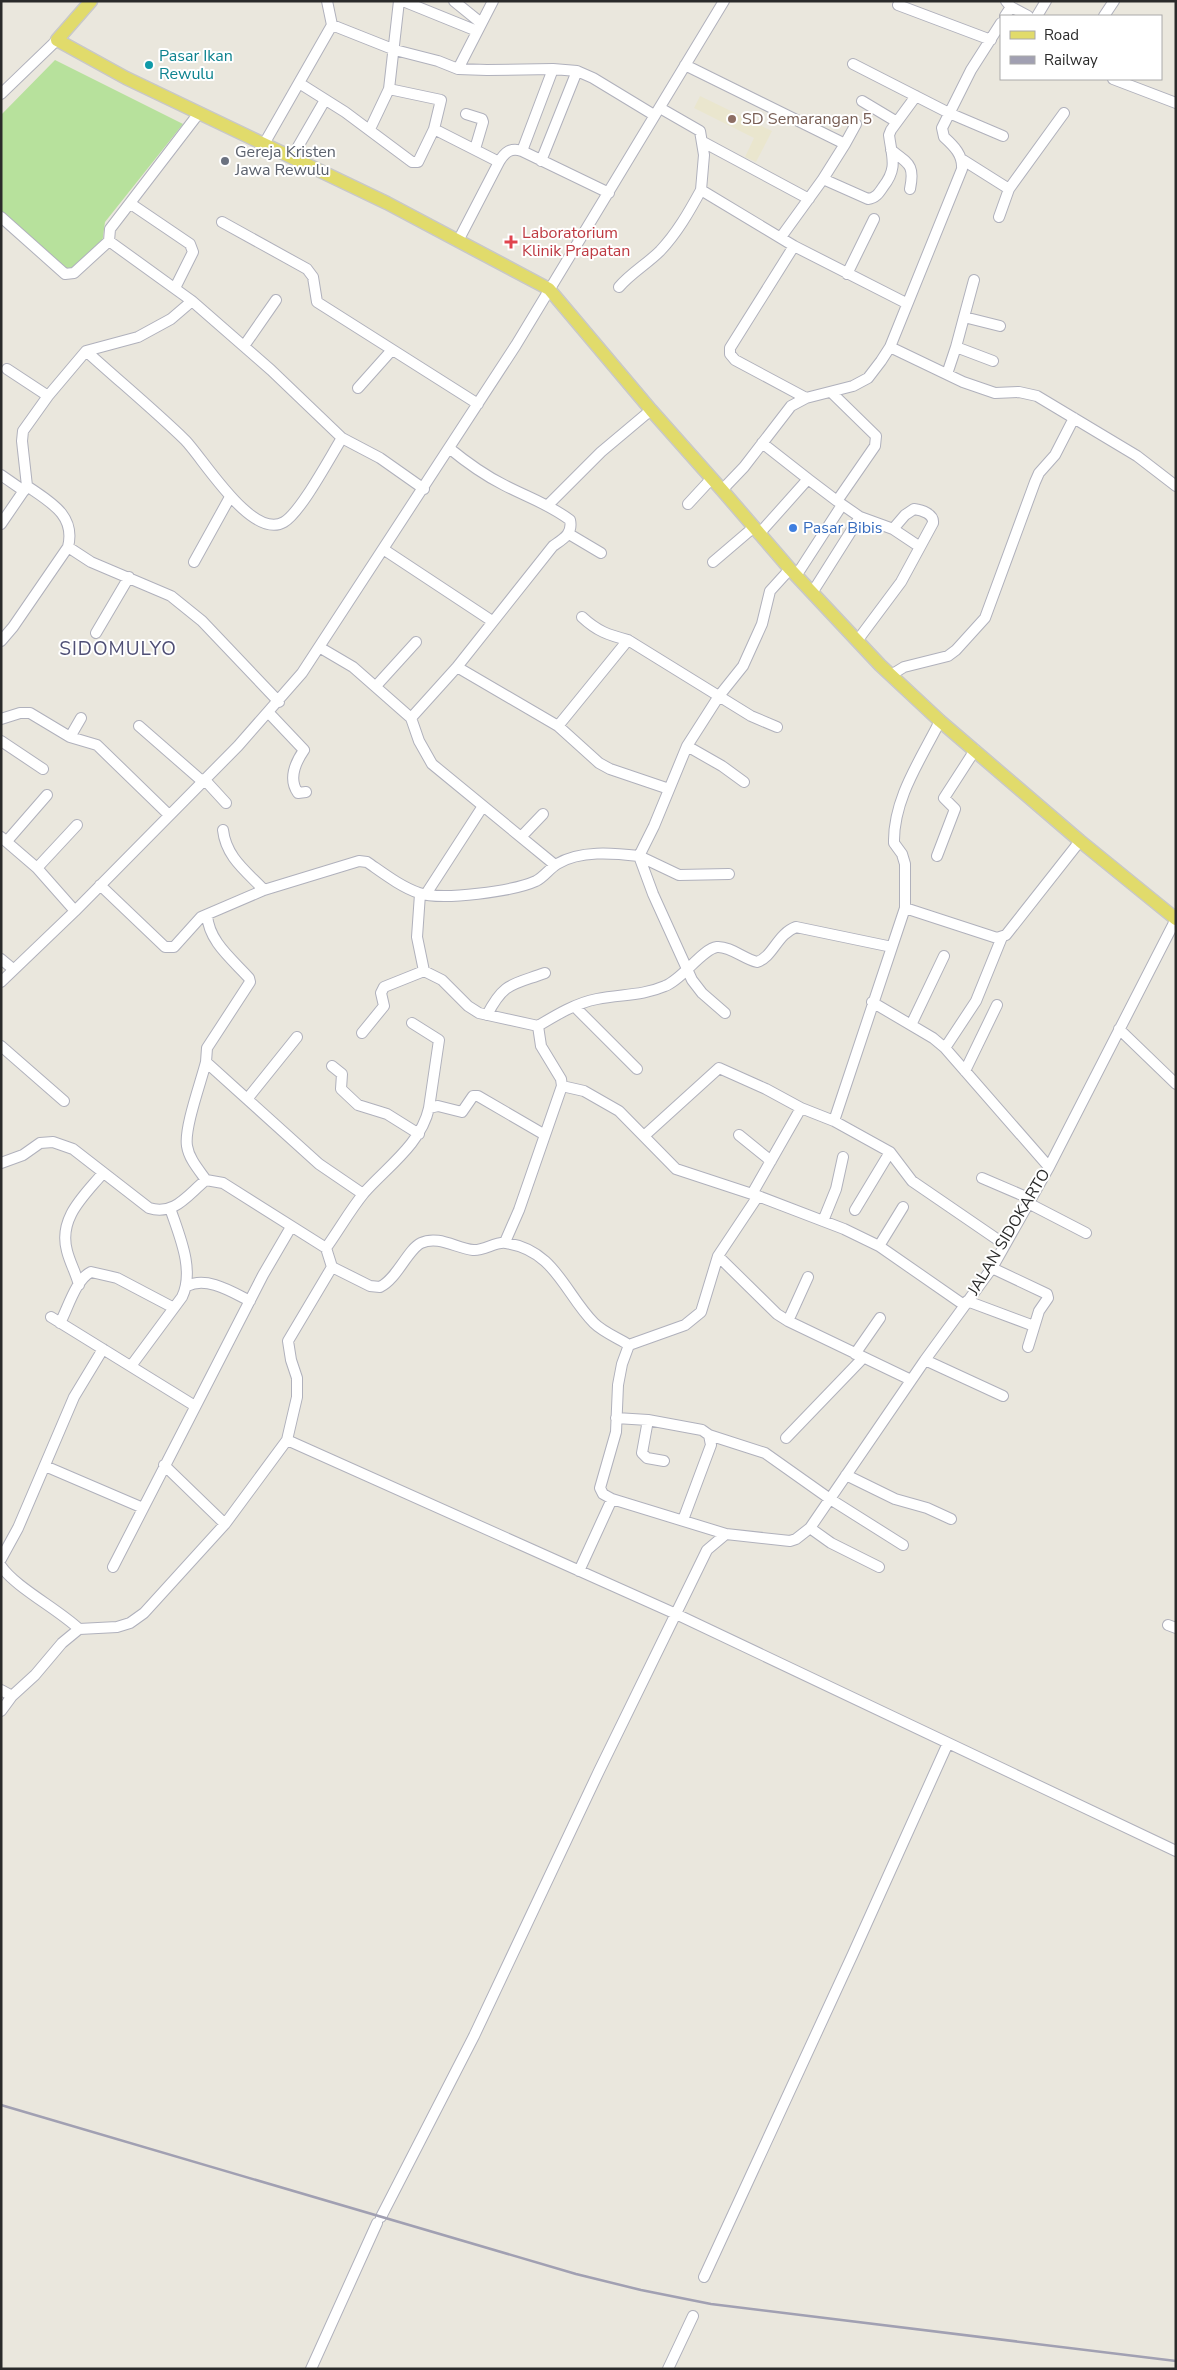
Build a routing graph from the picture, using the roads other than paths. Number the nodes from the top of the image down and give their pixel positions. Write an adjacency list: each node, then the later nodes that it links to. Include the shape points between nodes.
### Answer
1 (91, 1): 18 (main road)
2 (327, 1): 15 (street)
3 (399, 1): 20 (street)
4 (403, 1): 17 (street)
5 (454, 1): 17 (street)
6 (492, 1): 17 (street)
7 (724, 1): 22 (street)
8 (1046, 1): 13 (street)
9 (1114, 1): 14 (street)
10 (1009, 4): 12 (street)
11 (898, 5): 19 (street)
12 (1026, 15)
13 (1038, 15)
14 (1105, 15)
15 (332, 25): 20 (street); 27 (street)
16 (1000, 25): 19 (street)
17 (479, 27): 24 (street)
18 (57, 40): 29 (street); 35 (main road, via 126,78)
19 (991, 40): 36 (street)
20 (395, 50): 24 (street); 28 (street)
21 (853, 64): 30 (street)
22 (685, 65): 34 (street); 46 (street)
23 (553, 68): 24 (street); 25 (street); 49 (street)
24 (458, 69)
25 (577, 71): 34 (street); 52 (street)
26 (1115, 80): 33 (street)
27 (299, 83): 31 (street); 45 (street)
28 (389, 89): 41 (street); 42 (street, via 441,100)
29 (3, 90)
30 (916, 96): 36 (street); 39 (street)
31 (325, 100): 41 (street); 50 (street)
32 (862, 101): 39 (street)
33 (1176, 103)
34 (657, 111): 44 (street, via 700,131); 58 (street)
35 (199, 112): 45 (main road); 60 (street)
36 (949, 113): 43 (street); 51 (street, via 942,132)
37 (1064, 113): 56 (street)
38 (466, 114): 47 (street, via 484,122)
39 (897, 122): 48 (street, via 889,135)
40 (856, 124): 46 (street)
41 (370, 129): 42 (street, via 415,163 420,160)
42 (434, 130): 47 (street)
43 (1003, 136)
44 (703, 142): 57 (street); 59 (street)
45 (264, 144): 50 (main road)
46 (845, 144): 54 (street)
47 (475, 149): 53 (street)
48 (891, 150): 54 (street, via 893,173 873,198 868,199); 55 (street, via 912,170)
49 (522, 151): 52 (street); 53 (street, via 509,150)
50 (292, 157): 67 (main road)
51 (963, 160): 56 (street); 76 (street)
52 (541, 161): 58 (street)
53 (498, 162): 67 (street)
54 (823, 179): 59 (street)
55 (910, 189)
56 (1009, 189): 61 (street)
57 (700, 190): 65 (street); 71 (street, via 683,224)
58 (609, 193): 73 (street)
59 (809, 199): 65 (street)
60 (131, 204): 66 (street, via 110,230); 72 (street, via 193,248)
61 (999, 216)
62 (1, 217): 66 (street, via 66,274 74,273)
63 (874, 219): 69 (street)
64 (222, 222): 83 (street, via 307,269 313,277 317,302)
65 (781, 237): 68 (street)
66 (109, 241): 72 (street)
67 (458, 241): 73 (main road)
68 (794, 246): 69 (street); 90 (street, via 730,348 730,354 735,360)
69 (846, 274): 76 (street)
70 (974, 280): 77 (street)
71 (619, 287)
72 (175, 288): 75 (street)
73 (549, 289): 91 (street); 92 (main road)
74 (276, 300): 79 (street)
75 (192, 301): 79 (street); 82 (street, via 171,319 138,337)
76 (906, 303): 80 (street)
77 (964, 317): 78 (street); 81 (street)
78 (1000, 326)
79 (244, 346): 94 (street)
80 (890, 347): 86 (street); 88 (street, via 868,378)
81 (956, 347): 84 (street); 86 (street)
82 (86, 351): 89 (street); 104 (street, via 186,442)
83 (391, 351): 87 (street); 91 (street)
84 (993, 361)
85 (7, 369): 89 (street)
86 (947, 374): 93 (street, via 995,393 1019,392 1037,396)
87 (358, 388)
88 (832, 393): 90 (street); 105 (street, via 876,436 875,446)
89 (48, 396): 101 (street, via 23,431)
90 (806, 398): 95 (street, via 791,406)
91 (478, 404): 96 (street)
92 (651, 410): 98 (main road); 107 (street)
93 (1074, 418): 100 (street, via 1137,456); 131 (street, via 1056,454 1039,473 985,618 948,656 904,667)
94 (342, 438): 102 (street, via 380,458); 104 (street, via 295,512 284,522 272,525 263,522)
95 (762, 443): 99 (street); 103 (street)
96 (448, 448): 102 (street); 107 (street, via 504,485)
97 (1, 475): 101 (street)
98 (712, 478): 103 (main road); 106 (street)
99 (808, 479): 105 (street); 111 (street)
100 (1176, 486)
101 (25, 488): 109 (street); 113 (street, via 53,504 67,518 70,529)
102 (424, 489): 115 (street)
103 (722, 490): 111 (main road)
104 (230, 497): 117 (street)
105 (840, 503): 108 (street); 119 (street)
106 (688, 504)
107 (548, 505): 112 (street, via 570,520)
108 (860, 517): 110 (street); 121 (street)
109 (1, 524)
110 (893, 529): 114 (street); 114 (street, via 912,510 931,515 933,523)
111 (756, 530): 118 (street); 119 (main road)
112 (569, 534): 116 (street); 123 (street, via 553,546)
113 (68, 547): 120 (street, via 91,562); 126 (street)
114 (920, 548): 127 (street, via 887,603)
115 (384, 549): 123 (street); 129 (street)
116 (601, 553)
117 (194, 562)
118 (713, 562)
119 (793, 573): 121 (main road); 133 (street, via 770,591 760,629 743,666)
120 (128, 577): 124 (street); 134 (street, via 170,596 186,608)
121 (812, 593): 127 (main road)
122 (582, 617): 125 (street, via 594,629)
123 (492, 621): 130 (street)
124 (96, 634)
125 (628, 640): 133 (street); 141 (street)
126 (1, 641)
127 (857, 641): 131 (main road)
128 (416, 642): 132 (street)
129 (318, 647): 132 (street); 134 (street)
130 (457, 667): 137 (street); 141 (street)
131 (891, 675): 139 (main road)
132 (376, 686): 137 (street)
133 (719, 696): 142 (street); 145 (street)
134 (279, 702): 135 (street)
135 (268, 712): 148 (street); 151 (street, via 304,750 294,769 294,782 298,793)
136 (81, 718): 143 (street)
137 (411, 718): 154 (street, via 432,764)
138 (1, 719): 143 (street, via 30,713)
139 (940, 721): 146 (main road); 170 (street, via 907,784 894,837 905,864)
140 (139, 726): 148 (street)
141 (558, 726): 150 (street, via 599,763)
142 (777, 727)
143 (70, 737): 155 (street, via 97,745)
144 (1, 741): 147 (street)
145 (688, 746): 149 (street); 150 (street)
146 (975, 750): 161 (main road); 163 (street, via 944,798 955,809)
147 (43, 769)
148 (203, 780): 153 (street); 155 (street)
149 (744, 782)
150 (669, 790): 162 (street)
151 (306, 792)
152 (47, 795): 160 (street)
153 (226, 803)
154 (483, 806): 159 (street); 169 (street)
155 (168, 814): 167 (street)
156 (543, 814): 159 (street)
157 (77, 825): 165 (street)
158 (223, 830): 168 (street, via 224,842 233,859)
159 (521, 837): 164 (street)
160 (4, 839): 165 (street)
161 (1080, 841): 173 (main road); 174 (street)
162 (639, 856): 164 (street, via 609,853 568,858); 166 (street, via 679,875); 180 (street)
163 (936, 856)
164 (555, 866): 169 (street, via 542,878 517,887 471,894)
165 (37, 868): 171 (street)
166 (729, 874)
167 (100, 885): 171 (street); 172 (street, via 165,947 174,947 201,917)
168 (264, 890): 169 (street, via 363,861); 172 (street)
169 (423, 894): 179 (street, via 417,938)
170 (905, 908): 174 (street); 175 (street)
171 (75, 911): 178 (street)
172 (207, 915): 196 (street, via 208,928 215,941 250,978 250,982 207,1048)
173 (1176, 919): 191 (street, JALAN SIDOKARTO)
174 (1002, 937): 195 (street, via 976,1000)
175 (892, 947): 180 (street, via 796,927 786,931 763,960 749,960 727,948 718,947 704,954); 183 (street)
176 (944, 956): 189 (street)
177 (1, 959): 178 (street)
178 (13, 969): 182 (street)
179 (424, 970): 187 (street, via 442,980 468,1006); 192 (street, via 384,987 381,993 384,1006)
180 (689, 970): 185 (street, via 668,986 642,995 597,999); 186 (street, via 702,993)
181 (545, 973): 187 (street, via 505,988)
182 (1, 982)
183 (872, 1002): 189 (street); 206 (street)
184 (997, 1005): 199 (street)
185 (575, 1007): 190 (street); 198 (street)
186 (725, 1014)
187 (486, 1015): 190 (street)
188 (412, 1023): 204 (street, via 439,1040)
189 (911, 1025): 195 (street)
190 (538, 1026): 201 (street, via 540,1046)
191 (1118, 1028): 200 (street); 215 (street, JALAN SIDOKARTO)
192 (362, 1033)
193 (297, 1037): 202 (street)
194 (1, 1046): 203 (street)
195 (945, 1048): 199 (street)
196 (206, 1062): 202 (street); 218 (street, via 186,1146)
197 (332, 1066): 207 (street, via 342,1074 341,1089 358,1105 387,1114)
198 (637, 1069)
199 (965, 1071): 215 (street)
200 (1176, 1084)
201 (562, 1086): 209 (street); 210 (street, via 584,1091 620,1111)
202 (248, 1098): 219 (street, via 319,1164)
203 (64, 1101)
204 (429, 1108): 207 (street); 209 (street, via 438,1106 462,1112 470,1098 478,1096)
205 (801, 1108): 206 (street); 210 (street, via 719,1068); 213 (street)
206 (834, 1121): 211 (street)
207 (419, 1134): 219 (street)
208 (739, 1134): 213 (street)
209 (545, 1135): 228 (street, via 519,1210)
210 (644, 1136): 220 (street, via 676,1169)
211 (890, 1152): 224 (street); 229 (street, via 912,1182)
212 (843, 1157): 225 (street, via 836,1189)
213 (771, 1161): 220 (street)
214 (1, 1163): 216 (street, via 18,1158 40,1143 54,1142 73,1149)
215 (1049, 1166): 221 (street, JALAN SIDOKARTO)
216 (103, 1173): 222 (street, via 149,1208 158,1211); 236 (street, via 75,1205 66,1223 66,1251)
217 (982, 1178): 221 (street)
218 (206, 1180): 222 (street, via 183,1202); 226 (street, via 223,1183)
219 (363, 1194): 231 (street)
220 (755, 1195): 225 (street); 232 (street)
221 (1029, 1201): 227 (street); 229 (street, JALAN SIDOKARTO)
222 (170, 1208): 237 (street, via 181,1240)
223 (903, 1208): 230 (street)
224 (855, 1210)
225 (823, 1221): 230 (street)
226 (291, 1227): 231 (street); 238 (street)
227 (1086, 1233)
228 (504, 1242): 233 (street, via 474,1250 429,1240 419,1244 380,1287 370,1286); 244 (street, via 528,1250 548,1263 595,1324)
229 (1004, 1244): 234 (street, JALAN SIDOKARTO)
230 (879, 1246): 239 (street)
231 (326, 1248): 233 (street)
232 (718, 1256): 242 (street); 244 (street, via 702,1312 698,1316)
233 (332, 1266): 257 (street, via 288,1340 290,1360 297,1378 297,1397)
234 (992, 1268): 239 (street, JALAN SIDOKARTO); 243 (street, via 1048,1294)
235 (808, 1278): 242 (street)
236 (79, 1285): 240 (street, via 87,1274 96,1272 117,1278); 246 (street, via 56,1320)
237 (188, 1286): 238 (street, via 194,1282 225,1288); 240 (street)
238 (250, 1301): 252 (street)
239 (966, 1303): 243 (street); 248 (street, JALAN SIDOKARTO)
240 (174, 1308): 249 (street)
241 (880, 1318): 247 (street)
242 (788, 1321): 247 (street)
243 (1034, 1326): 245 (street)
244 (629, 1345): 253 (street, via 618,1385)
245 (1028, 1347)
246 (103, 1349): 249 (street); 260 (street, via 74,1397)
247 (859, 1356): 250 (street); 256 (street)
248 (925, 1360): 250 (street, JALAN SIDOKARTO); 251 (street)
249 (131, 1366): 252 (street)
250 (911, 1380): 261 (street, JALAN SIDOKARTO)
251 (1002, 1396)
252 (195, 1406): 259 (street)
253 (616, 1418): 254 (street); 262 (street, via 616,1432 600,1488)
254 (648, 1420): 255 (street, via 702,1430); 258 (street, via 642,1453 647,1458)
255 (709, 1435): 263 (street, via 760,1450); 266 (street, via 711,1445)
256 (786, 1438)
257 (287, 1440): 267 (street); 275 (street)
258 (664, 1461)
259 (164, 1465): 264 (street); 267 (street)
260 (45, 1466): 264 (street); 271 (street)
261 (846, 1475): 263 (street, JALAN SIDOKARTO); 265 (street, via 901,1501)
262 (612, 1499): 266 (street, JALAN SIDOKARTO); 275 (street)
263 (830, 1499): 268 (street, JALAN SIDOKARTO); 270 (street)
264 (143, 1508): 273 (street)
265 (951, 1519)
266 (683, 1520): 269 (street, JALAN SIDOKARTO)
267 (225, 1524): 277 (street, via 144,1613 117,1628)
268 (810, 1528): 269 (street, JALAN SIDOKARTO, via 790,1541); 274 (street, via 831,1543)
269 (726, 1534): 276 (street, via 707,1550)
270 (903, 1545)
271 (1, 1559)
272 (1, 1566): 277 (street)
273 (113, 1567)
274 (879, 1567)
275 (579, 1571): 276 (street)
276 (676, 1614): 281 (street); 285 (street, via 474,2036 379,2220)
277 (79, 1629): 279 (street)
278 (1, 1690): 279 (street)
279 (12, 1696): 280 (street)
280 (1, 1711)
281 (948, 1743): 282 (street); 283 (street)
282 (1176, 1851)
283 (704, 2277)
284 (693, 2316): 286 (street)
285 (311, 2369)
286 (668, 2369)

